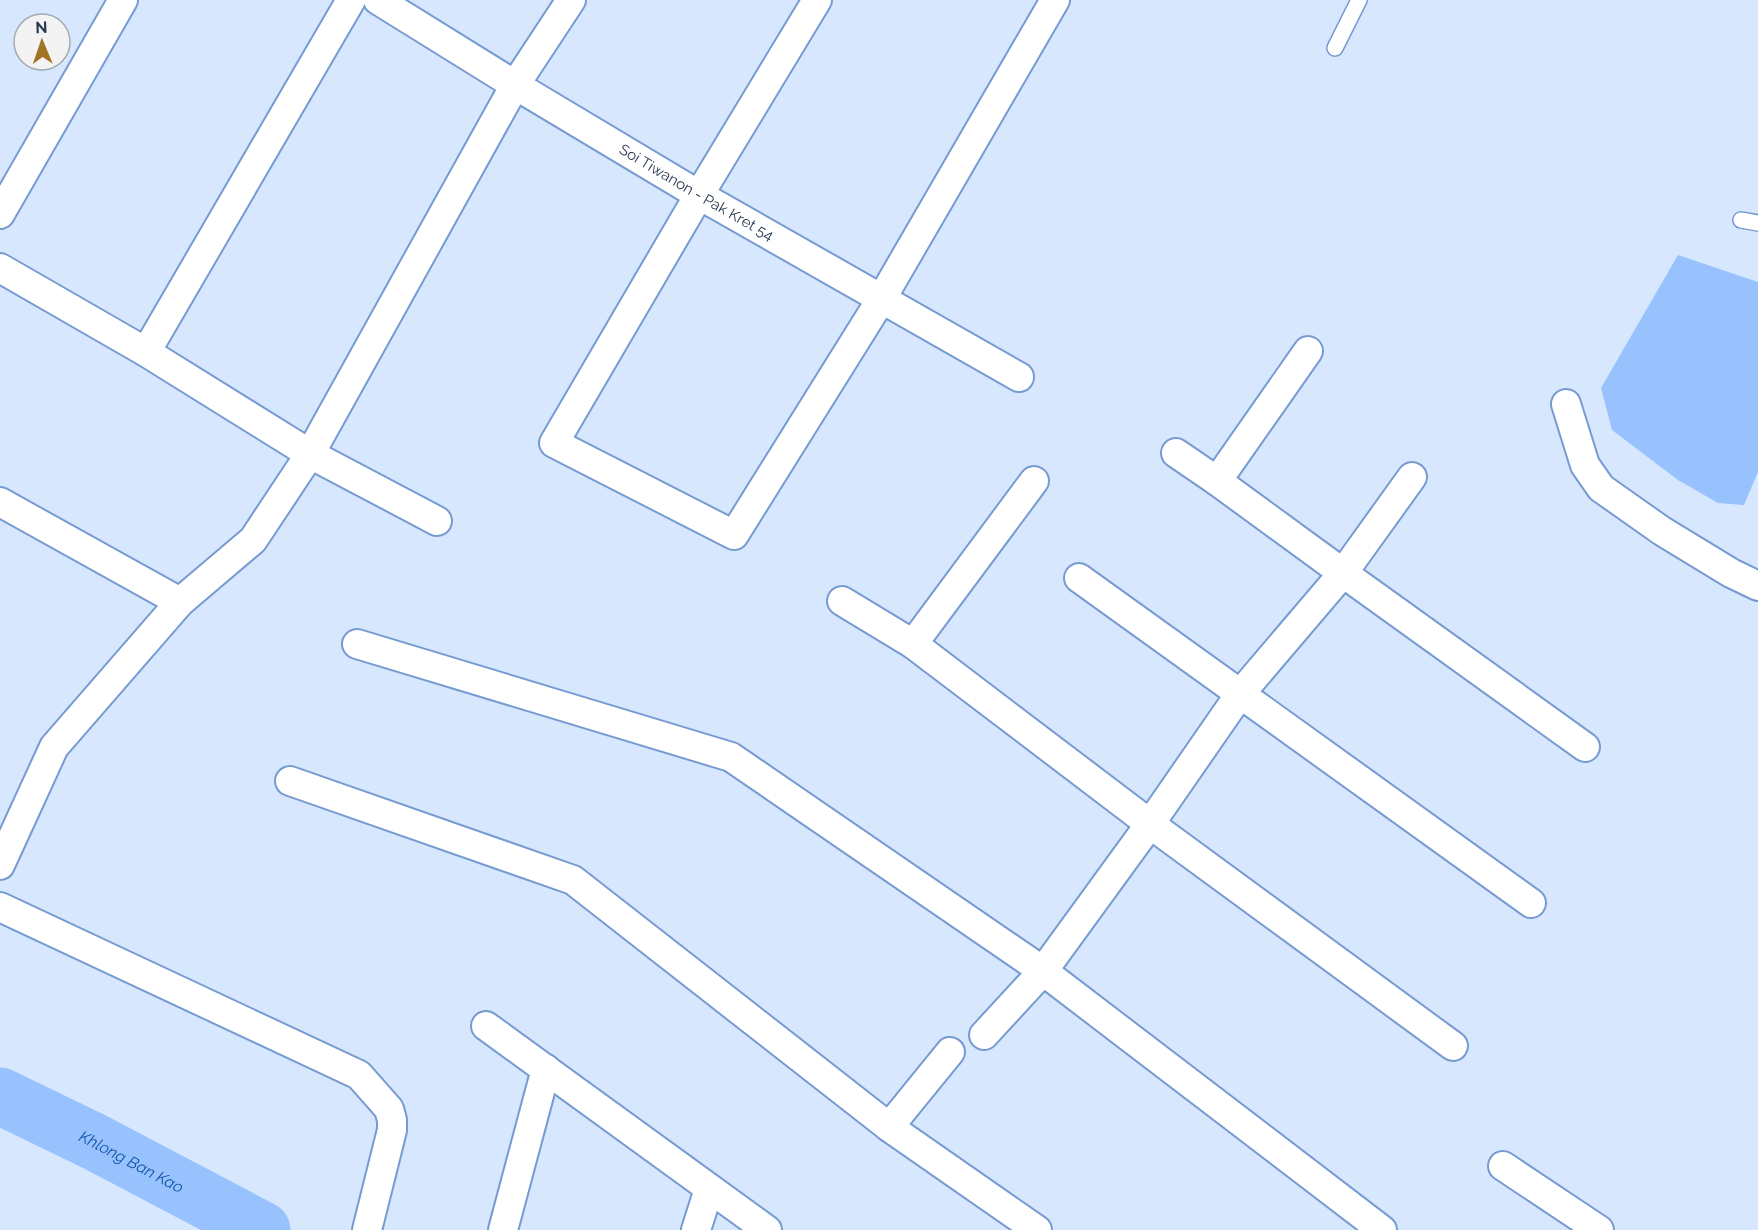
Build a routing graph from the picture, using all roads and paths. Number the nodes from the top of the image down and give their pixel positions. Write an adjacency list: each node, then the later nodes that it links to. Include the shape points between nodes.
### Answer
1 (123, 0): 11 (street)
2 (351, 0): 17 (street)
3 (378, 0): 9 (street, Soi Tiwanon - Pak Kret 54)
4 (571, 0): 9 (street)
5 (817, 0): 10 (street)
6 (1055, 0): 15 (street)
7 (1359, 0): 8 (lane)
8 (1335, 48)
9 (515, 85): 10 (street, Soi Tiwanon - Pak Kret 54); 21 (street)
10 (699, 195): 15 (street, Soi Tiwanon - Pak Kret 54); 15 (street, via 554,443 734,535)
11 (0, 214)
12 (1741, 220): 13 (lane)
13 (1758, 224)
14 (0, 268): 17 (street)
15 (882, 298): 18 (street, Soi Tiwanon - Pak Kret 54)
16 (1308, 351): 24 (street)
17 (146, 352): 21 (street)
18 (1019, 377)
19 (1566, 404): 29 (street, via 1586,465 1601,488 1662,531)
20 (1176, 453): 24 (street)
21 (310, 454): 26 (street); 31 (street, via 253,540)
22 (1412, 477): 27 (street)
23 (1034, 481): 33 (street)
24 (1217, 481): 27 (street)
25 (0, 502): 31 (street)
26 (437, 521)
27 (1342, 573): 34 (street); 35 (street)
28 (1079, 578): 34 (street)
29 (1758, 586)
30 (842, 601): 33 (street)
31 (180, 602): 38 (street, via 54,747)
32 (357, 644): 41 (street, via 731,757)
33 (913, 644): 37 (street)
34 (1240, 694): 37 (street); 39 (street)
35 (1586, 747)
36 (290, 781): 47 (street, via 573,880)
37 (1150, 824): 41 (street); 44 (street)
38 (0, 865)
39 (1532, 903)
40 (0, 908): 50 (street, via 359,1075 389,1109 392,1120)
41 (1043, 971): 43 (street); 55 (street)
42 (486, 1026): 46 (street)
43 (984, 1035)
44 (1453, 1046)
45 (950, 1053): 47 (street)
46 (546, 1069): 49 (street); 51 (street)
47 (889, 1127): 54 (street)
48 (1503, 1166): 56 (street)
49 (709, 1189): 52 (street); 53 (street)
50 (367, 1230)
51 (503, 1230)
52 (696, 1230)
53 (767, 1230)
54 (1036, 1230)
55 (1382, 1230)
56 (1599, 1230)

